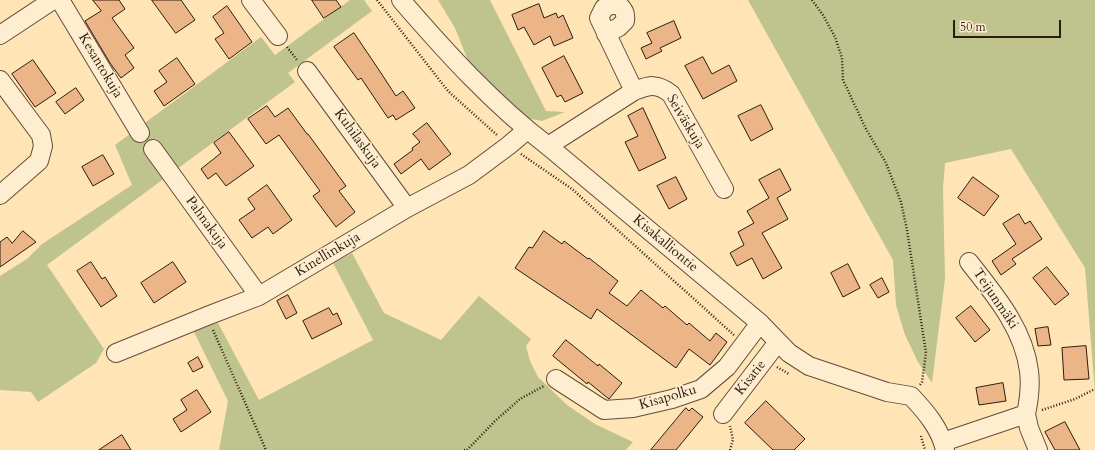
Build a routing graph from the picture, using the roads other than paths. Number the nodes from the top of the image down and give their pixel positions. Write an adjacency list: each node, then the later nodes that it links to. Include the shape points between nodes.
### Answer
1 (53, 0): 6 (street)
2 (60, 0): 12 (street, Kesantokuja)
3 (251, 0): 7 (street)
4 (401, 0): 11 (street, Kisakalliontie, via 438,44)
5 (606, 34): 10 (street)
6 (0, 35)
7 (278, 36)
8 (306, 71): 17 (street, Kuhilaskuja)
9 (0, 80): 16 (street, via 41,135 43,146 39,161)
10 (634, 91): 13 (street, Seiväskuja); 15 (street, Seiväskuja, via 649,85 662,87 671,94)
11 (527, 130): 13 (street, Kisakalliontie); 17 (street, Kinellinkuja, via 468,175)
12 (140, 132)
13 (548, 146): 20 (street, Kisakalliontie)
14 (153, 149): 19 (street, Pahnakuja)
15 (724, 189)
16 (0, 195)
17 (407, 208): 19 (street, Kinellinkuja)
18 (969, 262): 25 (street, Teijunmäki, via 1005,311 1020,338 1029,372)
19 (259, 296): 22 (street, Kinellinkuja)
20 (760, 323): 21 (street, Kisakalliontie); 23 (street, Kisapolku, via 727,367 701,389 672,399 633,408 604,410)
21 (778, 342): 24 (street, Kisatie); 26 (street, Kisakalliontie, via 809,366 887,392 911,396 932,421)
22 (116, 353)
23 (556, 379)
24 (723, 414)
25 (1026, 414): 26 (street); 27 (street)
26 (944, 446)
27 (1038, 450)

